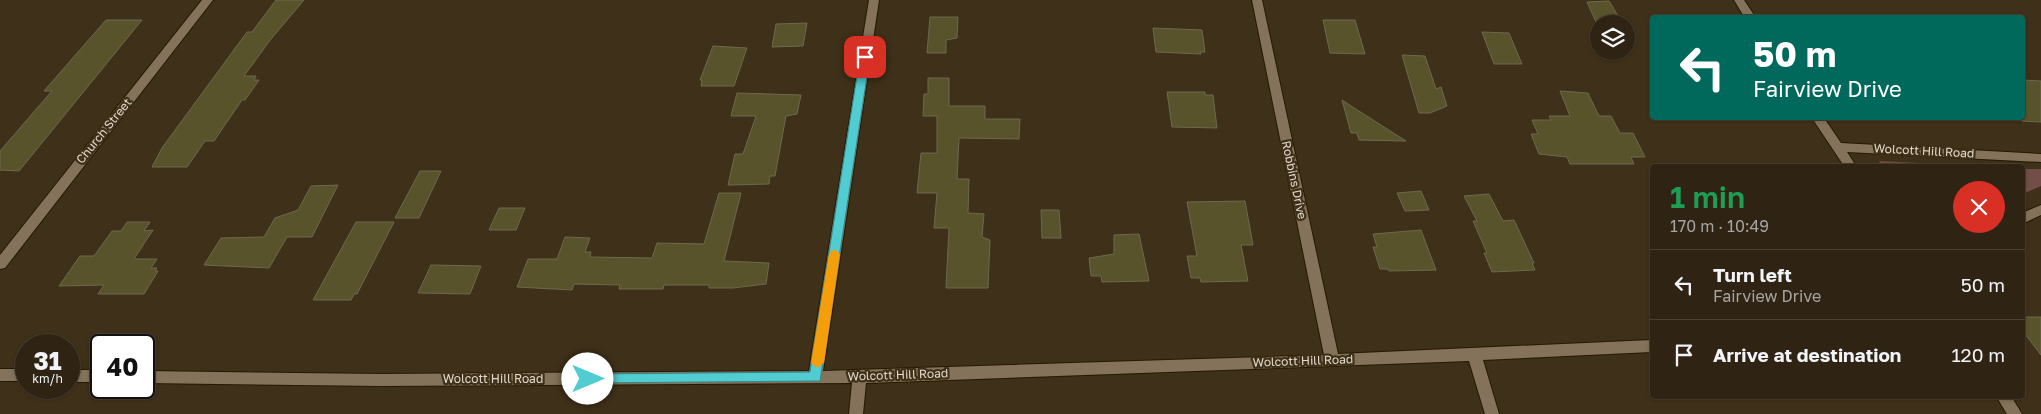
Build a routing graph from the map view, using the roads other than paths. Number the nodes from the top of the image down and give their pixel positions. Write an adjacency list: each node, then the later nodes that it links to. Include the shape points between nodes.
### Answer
1 (208, 0): 12 (street, Church Street)
2 (874, 0): 19 (street)
3 (1256, 0): 15 (street, Robbins Drive)
4 (1740, 0): 5 (street)
5 (1749, 15)
6 (1819, 120): 7 (street)
7 (1838, 147): 8 (street, Wolcott Hill Road); 9 (street)
8 (2041, 158)
9 (1849, 164)
10 (2041, 210): 11 (street)
11 (2025, 218)
12 (0, 264)
13 (1650, 346): 14 (street, Wolcott Hill Road)
14 (1474, 355): 15 (street, Wolcott Hill Road); 23 (street)
15 (1332, 360): 20 (street, Wolcott Hill Road)
16 (0, 375): 17 (street)
17 (15, 375)
18 (155, 377): 19 (street, Wolcott Hill Road, via 382,380)
19 (815, 377): 20 (street, Wolcott Hill Road)
20 (860, 377): 22 (street)
21 (2005, 399): 24 (street)
22 (856, 414)
23 (1492, 414)
24 (2015, 414)

